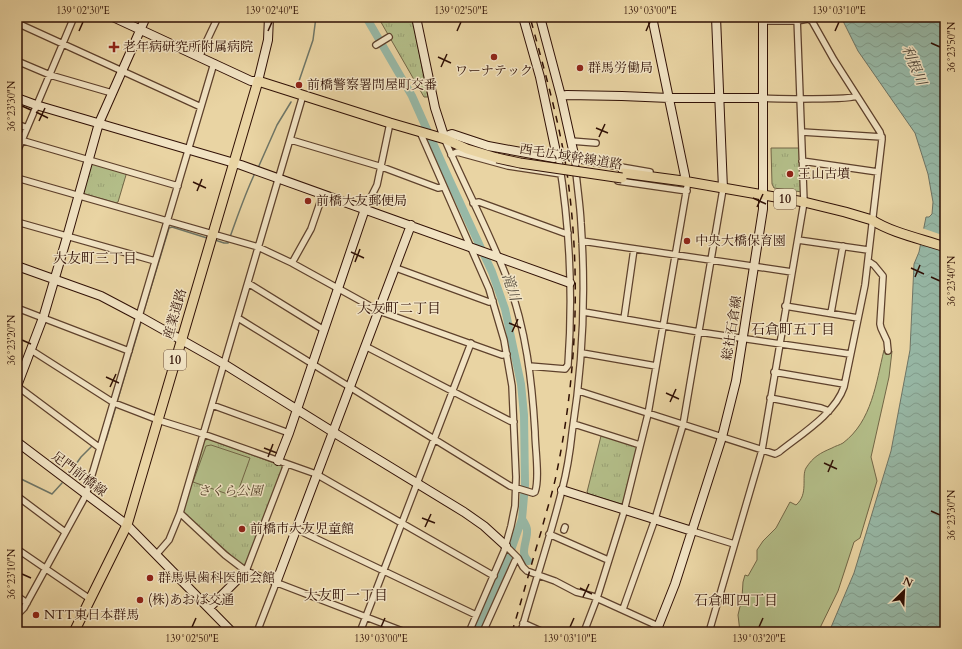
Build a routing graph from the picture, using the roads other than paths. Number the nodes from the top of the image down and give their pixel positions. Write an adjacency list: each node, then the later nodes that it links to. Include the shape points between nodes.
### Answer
1 (74, 17): 17 (street)
2 (113, 17): 15 (street, 西毛広域幹線道路)
3 (123, 17): 15 (street, 西毛広域幹線道路)
4 (146, 17): 15 (street)
5 (218, 17): 19 (street)
6 (270, 17): 24 (street, 産業道路, via 268,40)
7 (416, 17): 43 (street)
8 (523, 17): 51 (street, via 540,77)
9 (540, 17): 27 (street)
10 (652, 17): 30 (street)
11 (716, 17): 31 (street)
12 (763, 19): 13 (street); 32 (street, 総社石倉線)
13 (797, 19): 28 (street, via 812,21); 33 (street)
14 (17, 23): 17 (street)
15 (141, 28): 19 (street, 西毛広域幹線道路); 21 (street, 西毛広域幹線道路); 22 (street)
16 (389, 37): 18 (street)
17 (63, 44): 22 (street); 23 (street)
18 (376, 45)
19 (201, 53): 24 (street, 西毛広域幹線道路)
20 (17, 61): 23 (street)
21 (214, 63): 24 (street, 西毛広域幹線道路, via 251,81); 35 (street)
22 (122, 71): 25 (street); 35 (street)
23 (50, 75): 25 (street); 34 (street)
24 (258, 81): 26 (main road, 西毛広域幹線道路 / 10); 55 (main road, 産業道路 / 10)
25 (112, 93): 36 (street)
26 (304, 96): 37 (main road, 西毛広域幹線道路 / 10); 45 (street)
27 (561, 96): 30 (street); 46 (street)
28 (857, 96): 33 (street, via 841,99); 42 (street)
29 (17, 98): 34 (street)
30 (669, 98): 31 (street); 60 (street)
31 (719, 98): 32 (street); 66 (street)
32 (763, 98): 33 (street); 69 (street, 総社石倉線)
33 (800, 98): 41 (street)
34 (36, 105): 36 (street); 39 (street)
35 (201, 107): 48 (street)
36 (99, 123): 48 (street); 52 (street)
37 (390, 123): 40 (main road, 西毛広域幹線道路 / 10); 56 (street)
38 (17, 124): 39 (street)
39 (27, 128): 44 (street)
40 (421, 132): 43 (main road, 西毛広域幹線道路 / 10); 64 (street)
41 (802, 132): 42 (street); 54 (street)
42 (882, 137): 57 (street)
43 (443, 139): 50 (street); 51 (street, via 452,134 488,146); 65 (main road, 西毛広域幹線道路 / 10, bridge, via 472,151 526,164 622,175)
44 (19, 140): 49 (street); 52 (street)
45 (291, 140): 56 (street); 62 (street)
46 (572, 141): 47 (street); 53 (street)
47 (596, 143)
48 (188, 149): 55 (street); 63 (street)
49 (17, 152)
50 (451, 155): 58 (street, via 457,152 508,166); 71 (street)
51 (557, 157): 58 (street)
52 (88, 159): 63 (street); 68 (street)
53 (575, 160): 59 (street); 60 (street, via 668,176)
54 (802, 161): 57 (street); 70 (street)
55 (234, 163): 62 (street); 79 (main road, 産業道路 / 10)
56 (382, 167): 64 (street, via 438,188); 72 (street, via 377,185)
57 (878, 172): 73 (street)
58 (561, 174): 78 (street)
59 (576, 175): 65 (street); 82 (street)
60 (685, 176)
61 (17, 178): 68 (street)
62 (279, 178): 67 (street); 85 (street)
63 (178, 186): 74 (street)
64 (443, 187): 86 (street)
65 (690, 187): 66 (main road, 西毛広域幹線道路 / 10); 90 (street)
66 (723, 189): 69 (main road, 西毛広域幹線道路 / 10); 92 (street)
67 (323, 194): 72 (street); 95 (street, via 310,229)
68 (78, 195): 74 (street); 80 (street)
69 (764, 195): 70 (main road, 西毛広域幹線道路 / 10); 97 (street, 総社石倉線)
70 (804, 202): 73 (main road, 西毛広域幹線道路 / 10); 81 (street)
71 (473, 203): 78 (street, via 478,202); 91 (street)
72 (365, 209): 76 (street); 103 (street)
73 (873, 220): 77 (main road, 西毛広域幹線道路 / 10, via 878,224); 89 (street)
74 (167, 221): 79 (street); 93 (street)
75 (17, 222): 80 (street)
76 (411, 225): 86 (street); 98 (street)
77 (893, 227): 83 (main road, 西毛広域幹線道路 / 10); 87 (main road, 西毛広域幹線道路 / 10)
78 (568, 233): 102 (street)
79 (212, 234): 85 (street); 118 (main road, 産業道路 / 10)
80 (67, 237): 93 (street); 100 (street)
81 (798, 240): 84 (street); 99 (street)
82 (582, 241): 88 (street); 108 (street)
83 (945, 241)
84 (843, 246): 89 (street); 109 (street)
85 (258, 247): 95 (street); 101 (street)
86 (472, 247): 91 (street); 104 (street)
87 (945, 247)
88 (634, 249): 90 (street); 114 (street)
89 (868, 250): 94 (street)
90 (675, 255): 92 (street); 115 (street)
91 (496, 256): 102 (street); 131 (street, via 516,304)
92 (711, 260): 97 (street); 117 (street)
93 (155, 261): 110 (street)
94 (868, 261): 113 (street); 125 (street, via 883,276 880,324 886,337)
95 (292, 263): 103 (street)
96 (17, 266): 100 (street)
97 (755, 266): 99 (street); 119 (street, 総社石倉線)
98 (396, 268): 104 (street, via 489,302); 107 (street)
99 (792, 272): 105 (street)
100 (54, 280): 110 (street, via 101,296); 111 (street)
101 (248, 283): 112 (street); 116 (street)
102 (570, 283): 131 (street, via 568,367 565,369)
103 (338, 289): 107 (street); 116 (street)
104 (493, 301): 127 (street)
105 (786, 306): 109 (street); 121 (street)
106 (17, 308): 111 (street)
107 (379, 311): 120 (street); 122 (street)
108 (584, 312): 114 (street); 126 (street)
109 (831, 313): 113 (street)
110 (139, 316): 118 (street); 124 (street)
111 (43, 318): 123 (street); 124 (street)
112 (238, 318): 129 (street); 130 (street)
113 (858, 318): 128 (street)
114 (624, 319): 115 (street)
115 (663, 326): 117 (street); 132 (street)
116 (324, 330): 130 (street)
117 (699, 332): 119 (street); 148 (street)
118 (181, 339): 129 (street); 145 (main road, 産業道路 / 10)
119 (742, 339): 121 (street); 152 (street, 総社石倉線, via 736,381)
120 (471, 344): 127 (street, via 502,355); 137 (street)
121 (780, 344): 128 (street); 133 (street)
122 (365, 346): 136 (street); 137 (street)
123 (31, 350): 135 (street); 140 (street)
124 (129, 351): 140 (street)
125 (888, 351)
126 (582, 352): 132 (street); 138 (street)
127 (507, 354): 146 (street)
128 (850, 354): 134 (street)
129 (224, 364): 141 (street); 142 (street)
130 (312, 364): 136 (street); 142 (street)
131 (529, 366): 162 (street, via 536,490 533,493)
132 (656, 366): 144 (street)
133 (774, 372): 134 (street); 139 (street)
134 (844, 384): 143 (street)
135 (17, 386): 156 (street)
136 (350, 388): 150 (street); 153 (street)
137 (453, 391): 146 (street); 153 (street)
138 (579, 392): 144 (street); 147 (street)
139 (770, 398): 143 (street); 157 (street)
140 (114, 404): 145 (street); 156 (street)
141 (212, 405): 149 (street); 151 (street)
142 (296, 409): 149 (street); 150 (street)
143 (830, 411): 157 (street, via 779,452)
144 (648, 414): 148 (street); 155 (street)
145 (158, 420): 151 (street); 170 (main road, 産業道路 / 10)
146 (514, 422): 162 (street)
147 (574, 424): 155 (street); 163 (street)
148 (683, 426): 152 (street); 168 (street)
149 (289, 432): 158 (street)
150 (333, 432): 160 (street); 161 (street)
151 (203, 434): 158 (street); 167 (street)
152 (722, 437): 157 (street); 172 (street, 総社石倉線)
153 (434, 440): 161 (street); 162 (street)
154 (17, 442): 164 (street, 足門前橋線)
155 (640, 445): 166 (street)
156 (100, 448): 164 (street)
157 (762, 450): 175 (street)
158 (278, 461): 159 (street)
159 (287, 464): 160 (street); 183 (street)
160 (316, 474): 169 (street); 171 (street)
161 (417, 484): 169 (street); 176 (street, via 464,512)
162 (517, 489): 176 (street)
163 (562, 490): 166 (street); 174 (street)
164 (86, 495): 170 (street, 足門前橋線); 173 (street)
165 (17, 496): 173 (street)
166 (624, 510): 168 (street); 180 (street)
167 (180, 513): 178 (street, via 169,540); 183 (street)
168 (655, 519): 172 (street); 192 (street)
169 (402, 523): 182 (street); 184 (street)
170 (126, 525): 178 (street, 足門前橋線); 189 (main road, 産業道路 / 10)
171 (296, 529): 182 (street); 186 (street)
172 (692, 531): 175 (street); 197 (street, 総社石倉線)
173 (65, 532): 181 (street)
174 (549, 534): 180 (street); 185 (street)
175 (734, 544): 208 (street)
176 (506, 546): 179 (street); 184 (street)
177 (17, 549): 181 (street)
178 (156, 555): 191 (street, 足門前橋線)
179 (517, 556): 185 (street, via 525,569); 204 (street)
180 (608, 560): 188 (street)
181 (46, 568): 189 (street); 190 (street)
182 (384, 570): 194 (street); 195 (street)
183 (246, 571): 186 (street); 191 (street)
184 (494, 576): 194 (street)
185 (538, 576): 188 (street); 196 (street)
186 (276, 583): 195 (street); 200 (street)
187 (17, 596): 190 (street)
188 (597, 598): 192 (street); 207 (street)
189 (90, 599): 198 (main road, 産業道路 / 10)
190 (26, 603): 193 (street)
191 (209, 608): 199 (street, 足門前橋線)
192 (623, 609): 197 (street)
193 (17, 615)
194 (476, 615): 203 (street)
195 (366, 617): 201 (street); 202 (street)
196 (523, 623): 205 (street); 206 (street)
197 (657, 629)
198 (74, 632)
199 (232, 632)
200 (257, 632)
201 (360, 632)
202 (405, 632)
203 (469, 632)
204 (483, 632)
205 (521, 632)
206 (543, 632)
207 (584, 632)
208 (709, 632)

